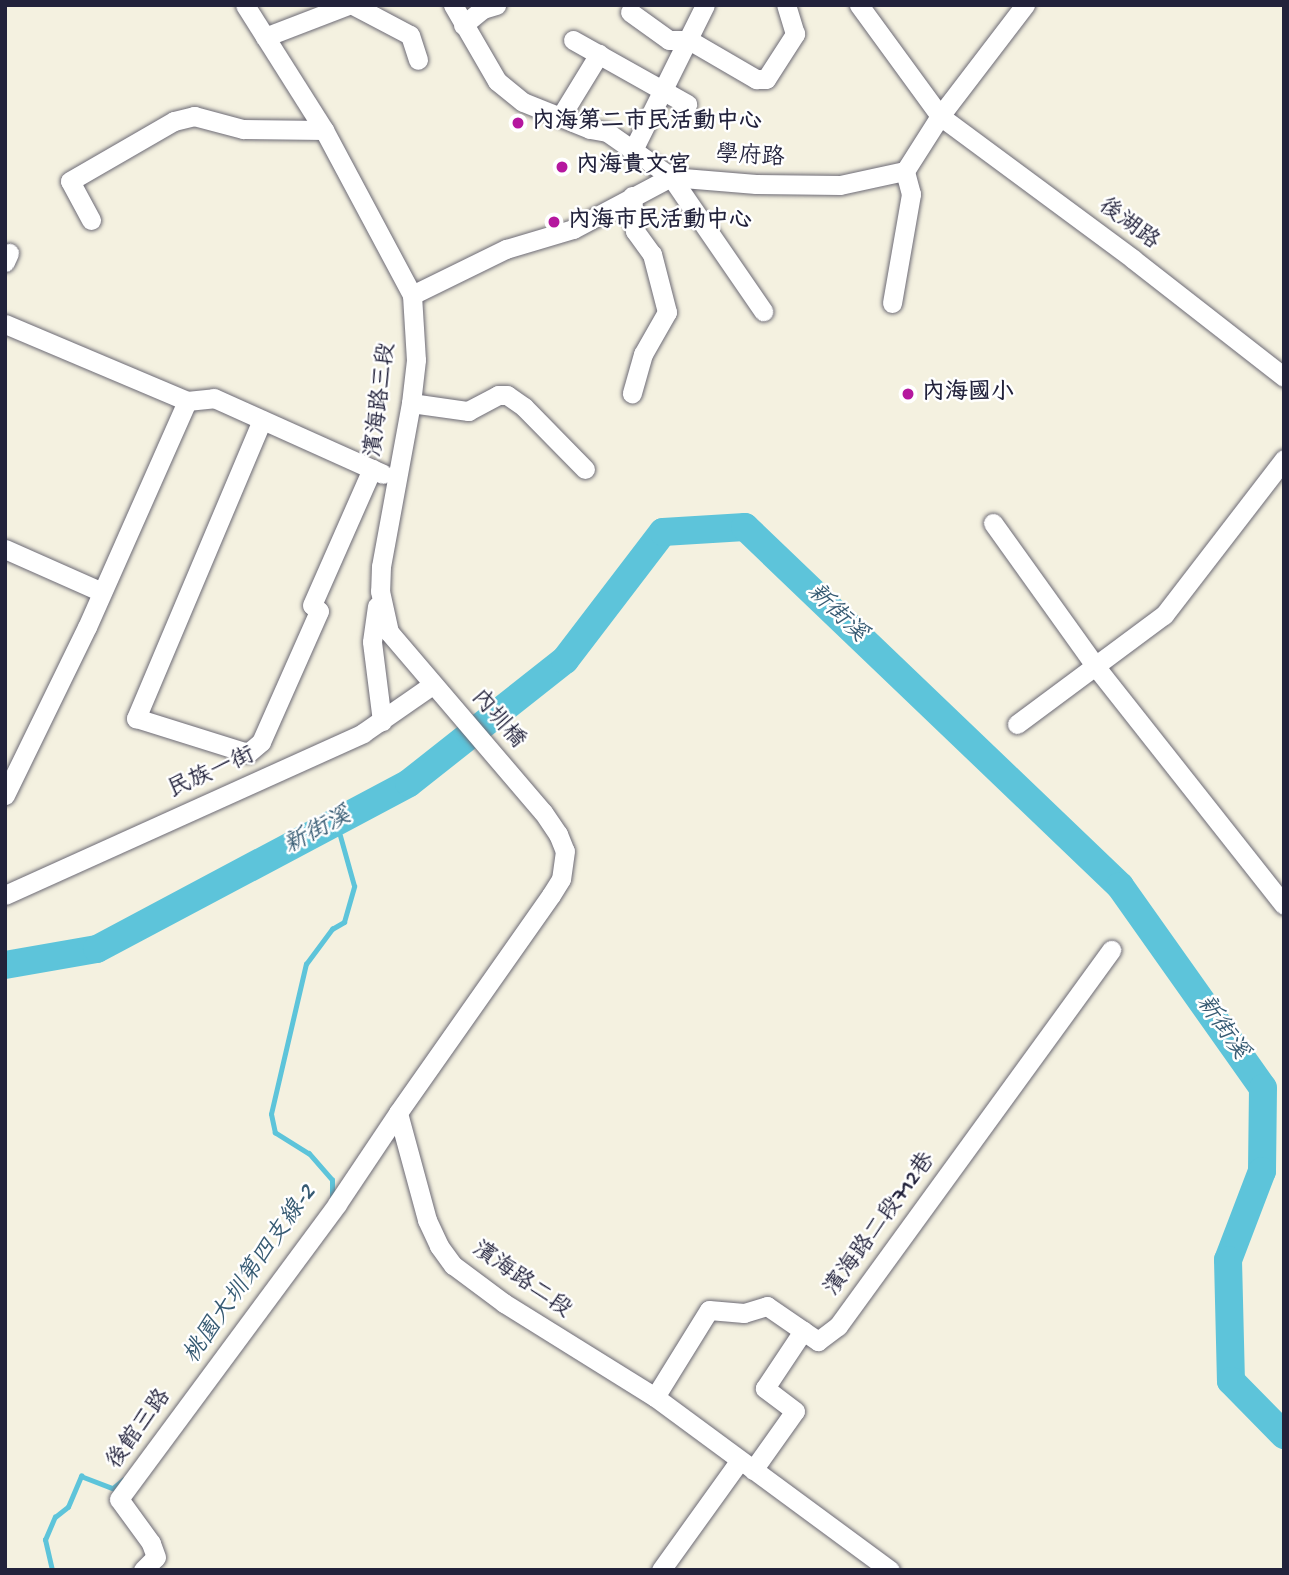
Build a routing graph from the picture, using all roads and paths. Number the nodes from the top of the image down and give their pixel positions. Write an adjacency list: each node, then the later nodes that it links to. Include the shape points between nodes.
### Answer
1 (245, 5): 11 (street, 濱海路三段)
2 (351, 5): 11 (street); 15 (street, via 410,35)
3 (453, 5): 10 (street)
4 (496, 5): 10 (street)
5 (705, 5): 13 (street)
6 (786, 5): 13 (street, via 795,34 766,79 756,79)
7 (859, 5): 19 (street, 後湖路)
8 (1025, 5): 19 (street)
9 (630, 12): 13 (street, via 669,40)
10 (463, 25): 18 (street, via 497,81 523,102)
11 (265, 37): 20 (street, 濱海路三段)
12 (573, 40): 14 (street)
13 (689, 40): 16 (street)
14 (599, 54): 16 (street); 18 (street)
15 (418, 60)
16 (664, 89): 17 (street); 21 (street)
17 (687, 104)
18 (561, 116): 21 (street, via 590,130 607,132)
19 (940, 116): 22 (street); 30 (street, 後湖路)
20 (324, 130): 25 (street, via 243,128 194,116 174,121 69,181); 26 (street, 濱海路三段)
21 (632, 152): 23 (street)
22 (905, 171): 23 (street, 學府路, via 840,185); 27 (street, via 911,194)
23 (671, 177): 24 (street); 28 (street)
24 (632, 196): 26 (street, via 573,229 506,249); 31 (street, via 635,231 652,254 667,312 643,354)
25 (91, 220)
26 (412, 295): 33 (street, 濱海路三段, via 416,360)
27 (892, 303)
28 (763, 311)
29 (5, 324): 32 (street)
30 (1284, 377)
31 (632, 393)
32 (187, 401): 34 (street, via 214,398); 42 (street)
33 (411, 403): 37 (street, via 468,411 507,395); 38 (street, 濱海路三段)
34 (262, 420): 36 (street); 36 (street, via 135,718 248,753 261,742 319,611 312,605)
35 (1284, 459): 43 (street, via 1164,615)
36 (372, 469): 38 (street)
37 (585, 469)
38 (396, 480): 41 (street, 濱海路三段)
39 (993, 523): 43 (street)
40 (5, 549): 42 (street)
41 (380, 591): 44 (street, 濱海路三段, via 389,632); 45 (street, via 372,642)
42 (102, 592): 47 (street)
43 (1096, 667): 46 (street); 49 (street)
44 (438, 691): 45 (street, 民族一街); 51 (street, 內圳橋, via 511,774 558,834 565,851 561,879)
45 (382, 721): 48 (street, 民族一街)
46 (1017, 724)
47 (5, 795)
48 (5, 895)
49 (1284, 905)
50 (1111, 950): 52 (street, 濱海路二段712巷, via 838,1326 818,1341)
51 (398, 1113): 53 (street, 濱海路二段, via 427,1220 453,1265); 55 (street, 後館三路, via 337,1204 119,1499 156,1557)
52 (803, 1331): 53 (street, via 768,1306 744,1313 709,1310); 54 (street, via 765,1388 795,1411)
53 (655, 1397): 54 (street, 濱海路二段)
54 (747, 1465): 56 (street); 57 (street, 濱海路二段)
55 (143, 1570)
56 (661, 1570)
57 (890, 1570)

